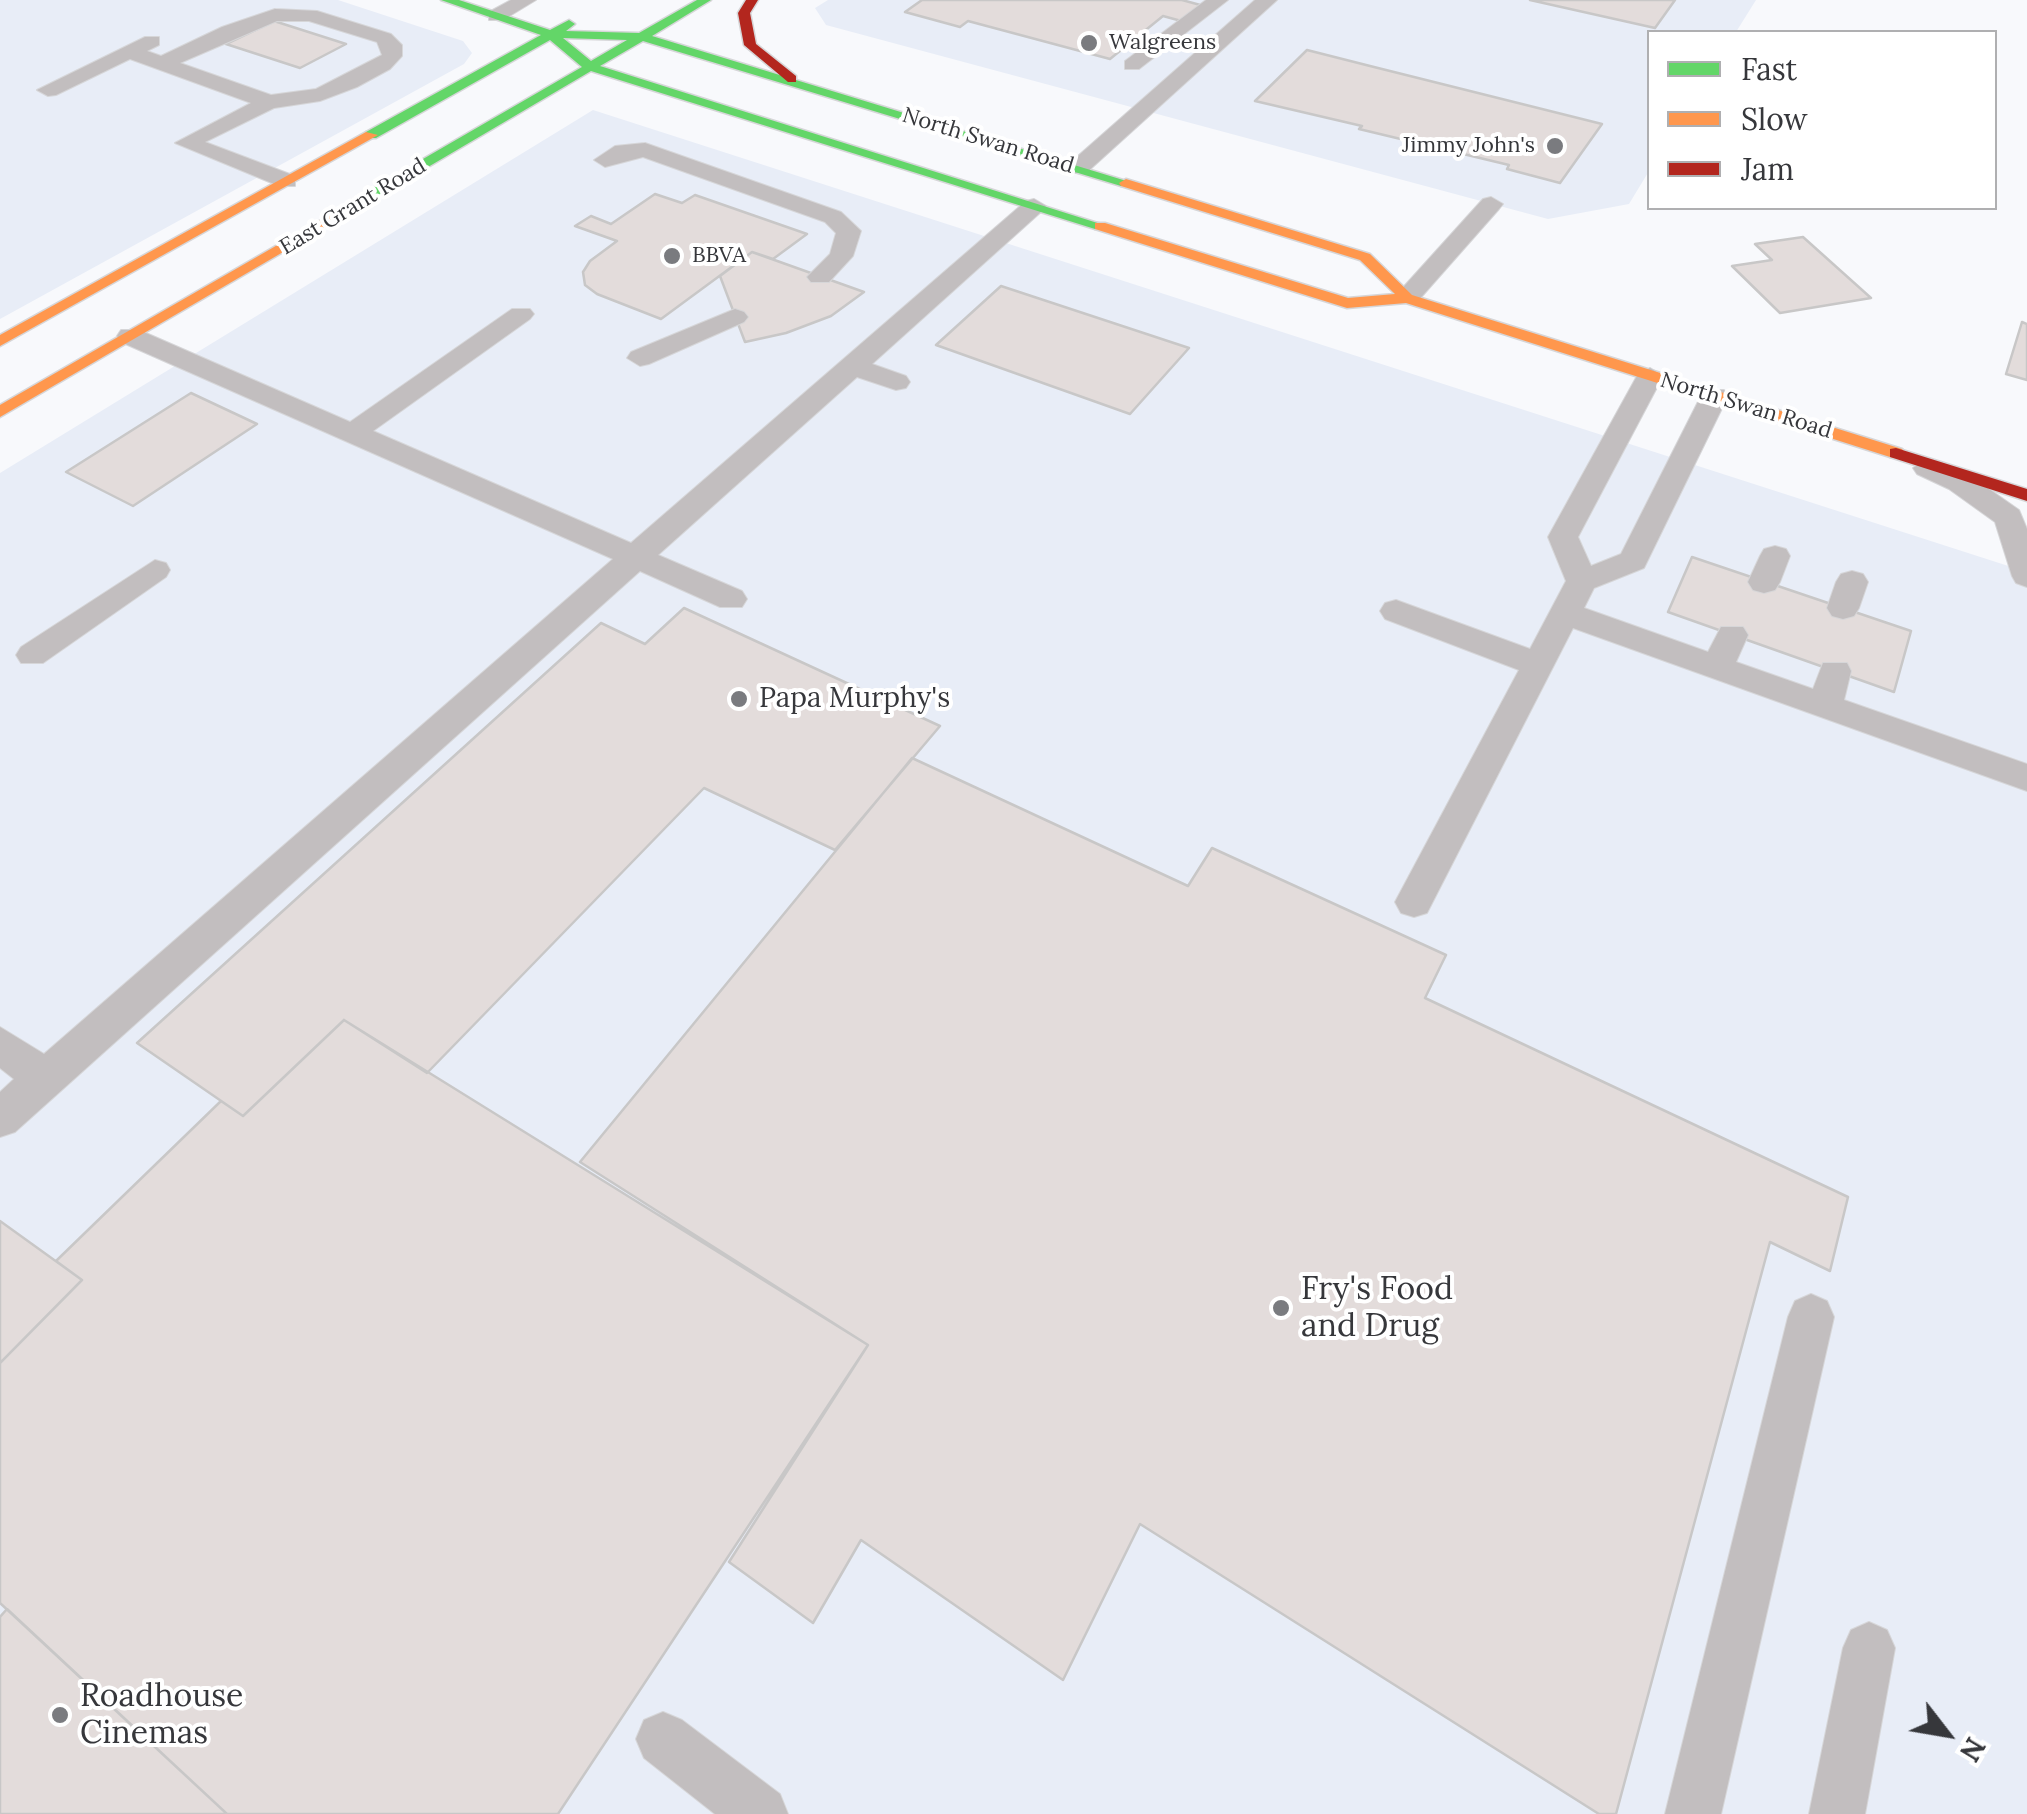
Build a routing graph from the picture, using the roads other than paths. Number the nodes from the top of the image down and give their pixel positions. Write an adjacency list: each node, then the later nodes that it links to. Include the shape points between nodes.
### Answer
1 (447, 0): 8 (main road, North Swan Road)
2 (526, 0): 8 (lane)
3 (705, 0): 12 (main road, East Grant Road)
4 (752, 0): 16 (main road, via 744,13 750,45)
5 (1218, 0): 9 (lane, via 1128,72)
6 (1268, 0): 20 (lane)
7 (596, 9): 11 (main road, East Grant Road)
8 (496, 16): 11 (main road, North Swan Road)
9 (1168, 17)
10 (175, 30): 13 (lane)
11 (551, 34): 12 (main road, North Swan Road); 15 (main road, North Swan Road); 21 (main road, East Grant Road)
12 (642, 37): 15 (main road, East Grant Road); 16 (main road, North Swan Road)
13 (130, 52): 14 (lane); 17 (lane)
14 (162, 64): 18 (lane); 18 (lane, via 275,14 310,15 392,45 392,56 350,83)
15 (590, 67): 23 (main road, North Swan Road); 28 (main road, East Grant Road)
16 (798, 84): 20 (main road, North Swan Road)
17 (48, 90)
18 (269, 102): 21 (lane, via 186,143)
19 (604, 160): 24 (lane, via 645,150 833,217 849,231 841,256)
20 (1078, 168): 25 (main road, North Swan Road, via 1365,258)
21 (287, 182): 29 (main road, East Grant Road)
22 (1491, 204): 25 (lane)
23 (1034, 206): 25 (main road, North Swan Road, via 1348,303); 31 (lane)
24 (820, 276)
25 (1407, 298): 32 (main road, North Swan Road)
26 (521, 314): 36 (lane)
27 (735, 317): 30 (lane)
28 (130, 336): 35 (main road, East Grant Road); 36 (lane)
29 (0, 342)
30 (640, 358)
31 (853, 366): 33 (lane); 39 (lane)
32 (1650, 376): 34 (main road, North Swan Road); 42 (lane, via 1563,537)
33 (896, 382)
34 (1714, 396): 37 (main road, North Swan Road); 42 (lane, via 1632,561)
35 (0, 412)
36 (352, 433): 39 (lane)
37 (1878, 448): 38 (main road, North Swan Road); 41 (lane, via 1959,482 2008,517)
38 (2027, 495)
39 (636, 558): 43 (lane); 55 (lane)
40 (155, 570): 47 (lane)
41 (2027, 576)
42 (1582, 581): 45 (lane)
43 (730, 599)
44 (1396, 611): 48 (lane)
45 (1564, 613): 48 (lane); 49 (lane)
46 (1732, 634): 49 (lane)
47 (32, 655)
48 (1538, 665): 53 (lane)
49 (1718, 668): 51 (lane)
50 (1835, 671): 51 (lane)
51 (1824, 706): 52 (lane)
52 (2027, 778)
53 (1414, 902)
54 (0, 1045): 55 (lane)
55 (46, 1078): 56 (lane)
56 (0, 1118)
57 (1812, 1317): 61 (lane)
58 (1870, 1648): 62 (lane)
59 (663, 1739): 60 (lane)
60 (760, 1814)
61 (1693, 1814)
62 (1837, 1814)

